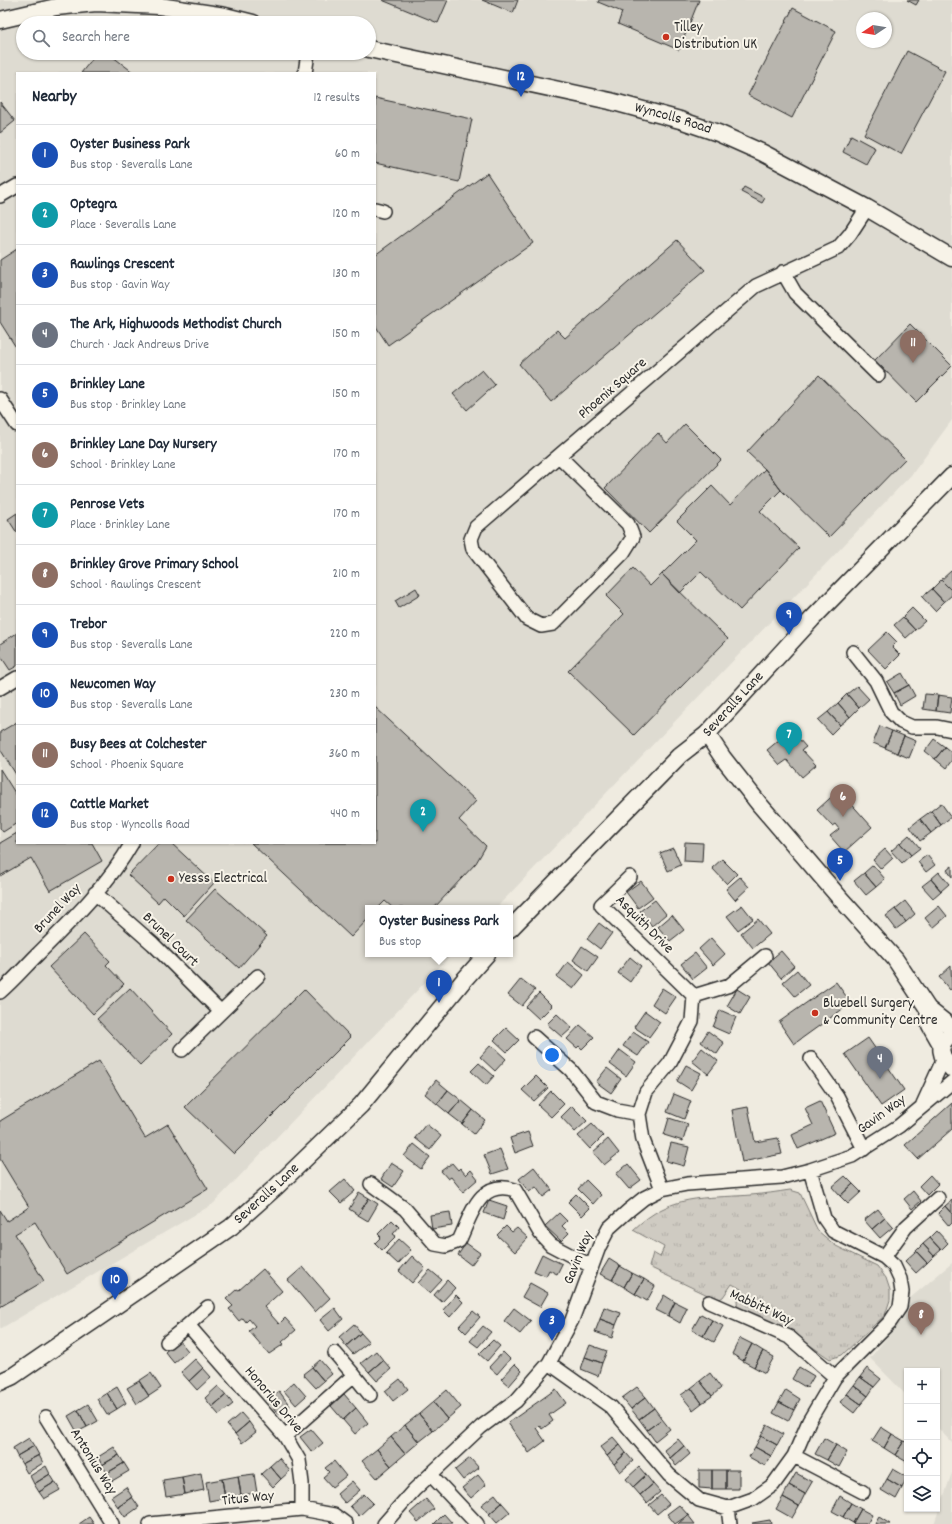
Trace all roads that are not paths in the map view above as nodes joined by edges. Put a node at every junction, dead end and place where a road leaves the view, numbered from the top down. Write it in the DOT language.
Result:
graph roads {
  1 [pos="16,16"];
  2 [pos="17,16"];
  3 [pos="225,16"];
  4 [pos="0,20"];
  5 [pos="376,51"];
  6 [pos="307,60"];
  7 [pos="305,72"];
  8 [pos="16,187"];
  9 [pos="0,196"];
  10 [pos="867,208"];
  11 [pos="952,258"];
  12 [pos="783,272"];
  13 [pos="878,375"];
  14 [pos="0,398"];
  15 [pos="16,423"];
  16 [pos="559,456"];
  17 [pos="952,476"];
  18 [pos="853,652"];
  19 [pos="16,679"];
  20 [pos="0,688"];
  21 [pos="952,730"];
  22 [pos="707,734"];
  23 [pos="131,844"];
  24 [pos="630,877"];
  25 [pos="95,893"];
  26 [pos="513,926"];
  27 [pos="765,956"];
  28 [pos="484,957"];
  29 [pos="258,976"];
  30 [pos="0,992"];
  31 [pos="694,996"];
  32 [pos="928,1009"];
  33 [pos="221,1012"];
  34 [pos="952,1028"];
  35 [pos="534,1037"];
  36 [pos="182,1050"];
  37 [pos="947,1052"];
  38 [pos="811,1059"];
  39 [pos="952,1082"];
  40 [pos="923,1104"];
  41 [pos="638,1114"];
  42 [pos="864,1149"];
  43 [pos="810,1170"];
  44 [pos="371,1184"];
  45 [pos="662,1189"];
  46 [pos="938,1198"];
  47 [pos="884,1257"];
  48 [pos="591,1266"];
  49 [pos="709,1302"];
  50 [pos="208,1308"];
  51 [pos="188,1325"];
  52 [pos="166,1342"];
  53 [pos="335,1353"];
  54 [pos="549,1363"];
  55 [pos="354,1375"];
  56 [pos="835,1377"];
  57 [pos="0,1382"];
  58 [pos="370,1395"];
  59 [pos="46,1417"];
  60 [pos="286,1436"];
  61 [pos="794,1456"];
  62 [pos="431,1475"];
  63 [pos="863,1492"];
  64 [pos="728,1508"];
  65 [pos="302,1509"];
  66 [pos="211,1521"];
  67 [pos="112,1524"];
  68 [pos="150,1524"];
  69 [pos="346,1524"];
  70 [pos="384,1524"];
  71 [pos="477,1524"];
  72 [pos="730,1524"];
  1 -- 4 [label="street"];
  2 -- 3 [label="street"];
  5 -- 10 [label="street, Wyncolls Road"];
  6 -- 7 [label="street"];
  8 -- 9 [label="street"];
  10 -- 11 [label="street, Wyncolls Road"];
  10 -- 12 [label="street, Phoenix Square"];
  12 -- 13 [label="street"];
  12 -- 16 [label="street, Phoenix Square"];
  14 -- 15 [label="street"];
  16 -- 16 [label="street, Phoenix Square"];
  17 -- 22 [label="street, Severalls Lane"];
  18 -- 21 [label="street"];
  19 -- 20 [label="street"];
  22 -- 26 [label="street, Severalls Lane"];
  22 -- 32 [label="street"];
  23 -- 25 [label="street, Brunel Way"];
  24 -- 31 [label="street, Asquith Drive"];
  25 -- 30 [label="street, Brunel Way"];
  25 -- 33 [label="street, Brunel Court"];
  27 -- 31 [label="street"];
  28 -- 57 [label="street, Severalls Lane"];
  29 -- 33 [label="street"];
  31 -- 41 [label="street"];
  32 -- 34 [label="street"];
  32 -- 37 [label="street"];
  33 -- 36 [label="street"];
  35 -- 41 [label="street"];
  37 -- 40 [label="street"];
  38 -- 42 [label="street"];
  39 -- 40 [label="street"];
  40 -- 42 [label="street, Gavin Way"];
  41 -- 45 [label="street"];
  42 -- 43 [label="street, Gavin Way"];
  43 -- 45 [label="street, Gavin Way"];
  43 -- 47 [label="street"];
  44 -- 48 [label="street"];
  45 -- 48 [label="street, Gavin Way"];
  46 -- 47 [label="street"];
  47 -- 56 [label="street"];
  48 -- 54 [label="street, Gavin Way"];
  49 -- 56 [label="street, Mabbitt Way"];
  50 -- 51 [label="street"];
  51 -- 52 [label="street"];
  51 -- 60 [label="street, Honorius Drive"];
  53 -- 55 [label="street"];
  54 -- 62 [label="street, Gavin Way"];
  54 -- 64 [label="street"];
  55 -- 58 [label="street"];
  55 -- 60 [label="street"];
  56 -- 61 [label="street"];
  59 -- 67 [label="street, Antonius Way"];
  60 -- 65 [label="street, Honorius Drive"];
  61 -- 63 [label="street"];
  61 -- 64 [label="street"];
  62 -- 70 [label="street, Gavin Way"];
  62 -- 71 [label="street"];
  64 -- 72 [label="street"];
  65 -- 66 [label="street, Titus Way"];
  65 -- 69 [label="street, Titus Way"];
  66 -- 68 [label="street, Titus Way"];
}
